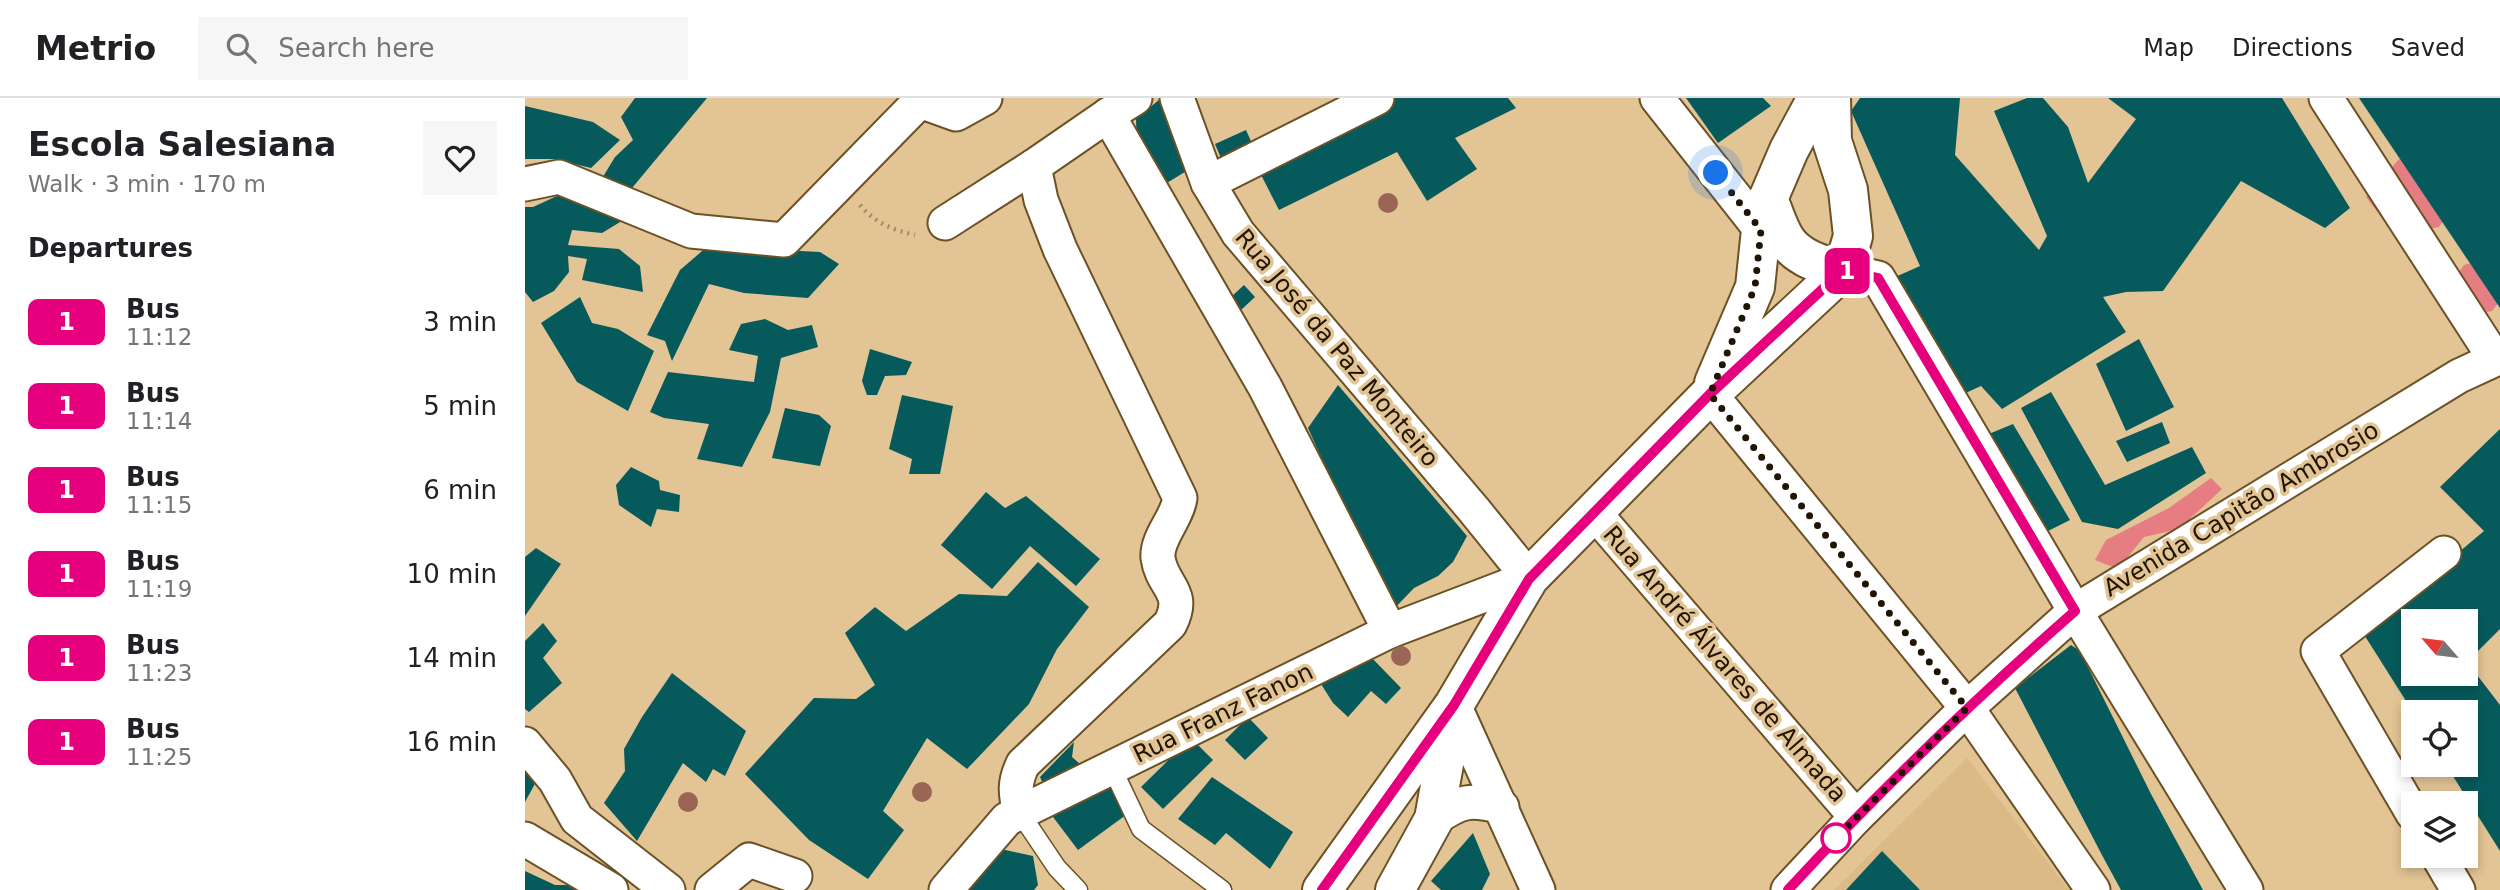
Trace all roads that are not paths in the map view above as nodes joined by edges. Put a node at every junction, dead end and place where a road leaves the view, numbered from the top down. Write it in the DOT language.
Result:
graph roads {
  1 [pos="985,98"];
  2 [pos="1177,98"];
  3 [pos="1377,98"];
  4 [pos="1657,98"];
  5 [pos="1817,98"];
  6 [pos="1831,98"];
  7 [pos="2326,98"];
  8 [pos="1122,106"];
  9 [pos="1784,161"];
  10 [pos="1034,166"];
  11 [pos="1208,183"];
  12 [pos="525,184"];
  13 [pos="1848,190"];
  14 [pos="1765,214"];
  15 [pos="945,223"];
  16 [pos="1843,270"];
  17 [pos="2497,358"];
  18 [pos="1710,394"];
  19 [pos="1593,511"];
  20 [pos="2444,554"];
  21 [pos="1529,579"];
  22 [pos="2075,611"];
  23 [pos="1390,631"];
  24 [pos="1454,705"];
  25 [pos="1967,708"];
  26 [pos="525,744"];
  27 [pos="1112,768"];
  28 [pos="2401,793"];
  29 [pos="1502,807"];
  30 [pos="1020,813"];
  31 [pos="1856,817"];
  32 [pos="1434,818"];
  33 [pos="525,839"];
  34 [pos="2445,868"];
  35 [pos="795,876"];
  36 [pos="611,890"];
  37 [pos="668,890"];
  38 [pos="712,890"];
  39 [pos="946,890"];
  40 [pos="1078,890"];
  41 [pos="1222,890"];
  42 [pos="1322,890"];
  43 [pos="1395,890"];
  44 [pos="1538,890"];
  45 [pos="1788,890"];
  46 [pos="2093,890"];
  47 [pos="2246,890"];
  48 [pos="2458,890"];
  1 -- 12 [label="street"];
  2 -- 11 [label="street, Rua José da Paz Monteiro"];
  3 -- 11 [label="street"];
  4 -- 14 [label="street"];
  5 -- 9 [label="main road"];
  6 -- 13 [label="main road"];
  7 -- 17 [label="street"];
  8 -- 10 [label="street"];
  8 -- 23 [label="street"];
  9 -- 13 [label="main road"];
  9 -- 14 [label="main road"];
  10 -- 15 [label="street"];
  10 -- 30 [label="street"];
  11 -- 21 [label="street, Rua José da Paz Monteiro"];
  13 -- 16 [label="main road"];
  14 -- 16 [label="main road"];
  14 -- 18 [label="main road"];
  16 -- 18 [label="main road"];
  16 -- 22 [label="street"];
  17 -- 22 [label="street, Avenida Capitão Ambrosio"];
  18 -- 19 [label="main road"];
  18 -- 25 [label="street"];
  19 -- 21 [label="main road"];
  19 -- 31 [label="street, Rua André Álvares de Almada"];
  20 -- 28 [label="street"];
  21 -- 23 [label="street, Rua Franz Fanon"];
  21 -- 24 [label="main road"];
  22 -- 25 [label="street, Avenida Capitão Ambrosio"];
  22 -- 47 [label="street"];
  23 -- 27 [label="street, Rua Franz Fanon"];
  24 -- 29 [label="street"];
  24 -- 32 [label="main road"];
  24 -- 42 [label="main road"];
  25 -- 31 [label="street, Avenida Capitão Ambrosio"];
  25 -- 46 [label="street"];
  26 -- 37 [label="street"];
  27 -- 30 [label="street, Rua Franz Fanon"];
  27 -- 41 [label="lane"];
  29 -- 32 [label="street"];
  29 -- 44 [label="street"];
  30 -- 39 [label="street, Rua Franz Fanon"];
  30 -- 40 [label="lane"];
  31 -- 45 [label="street, Avenida Capitão Ambrosio"];
  32 -- 43 [label="main road"];
  33 -- 36 [label="street"];
  34 -- 48 [label="street"];
  35 -- 38 [label="street"];
}
